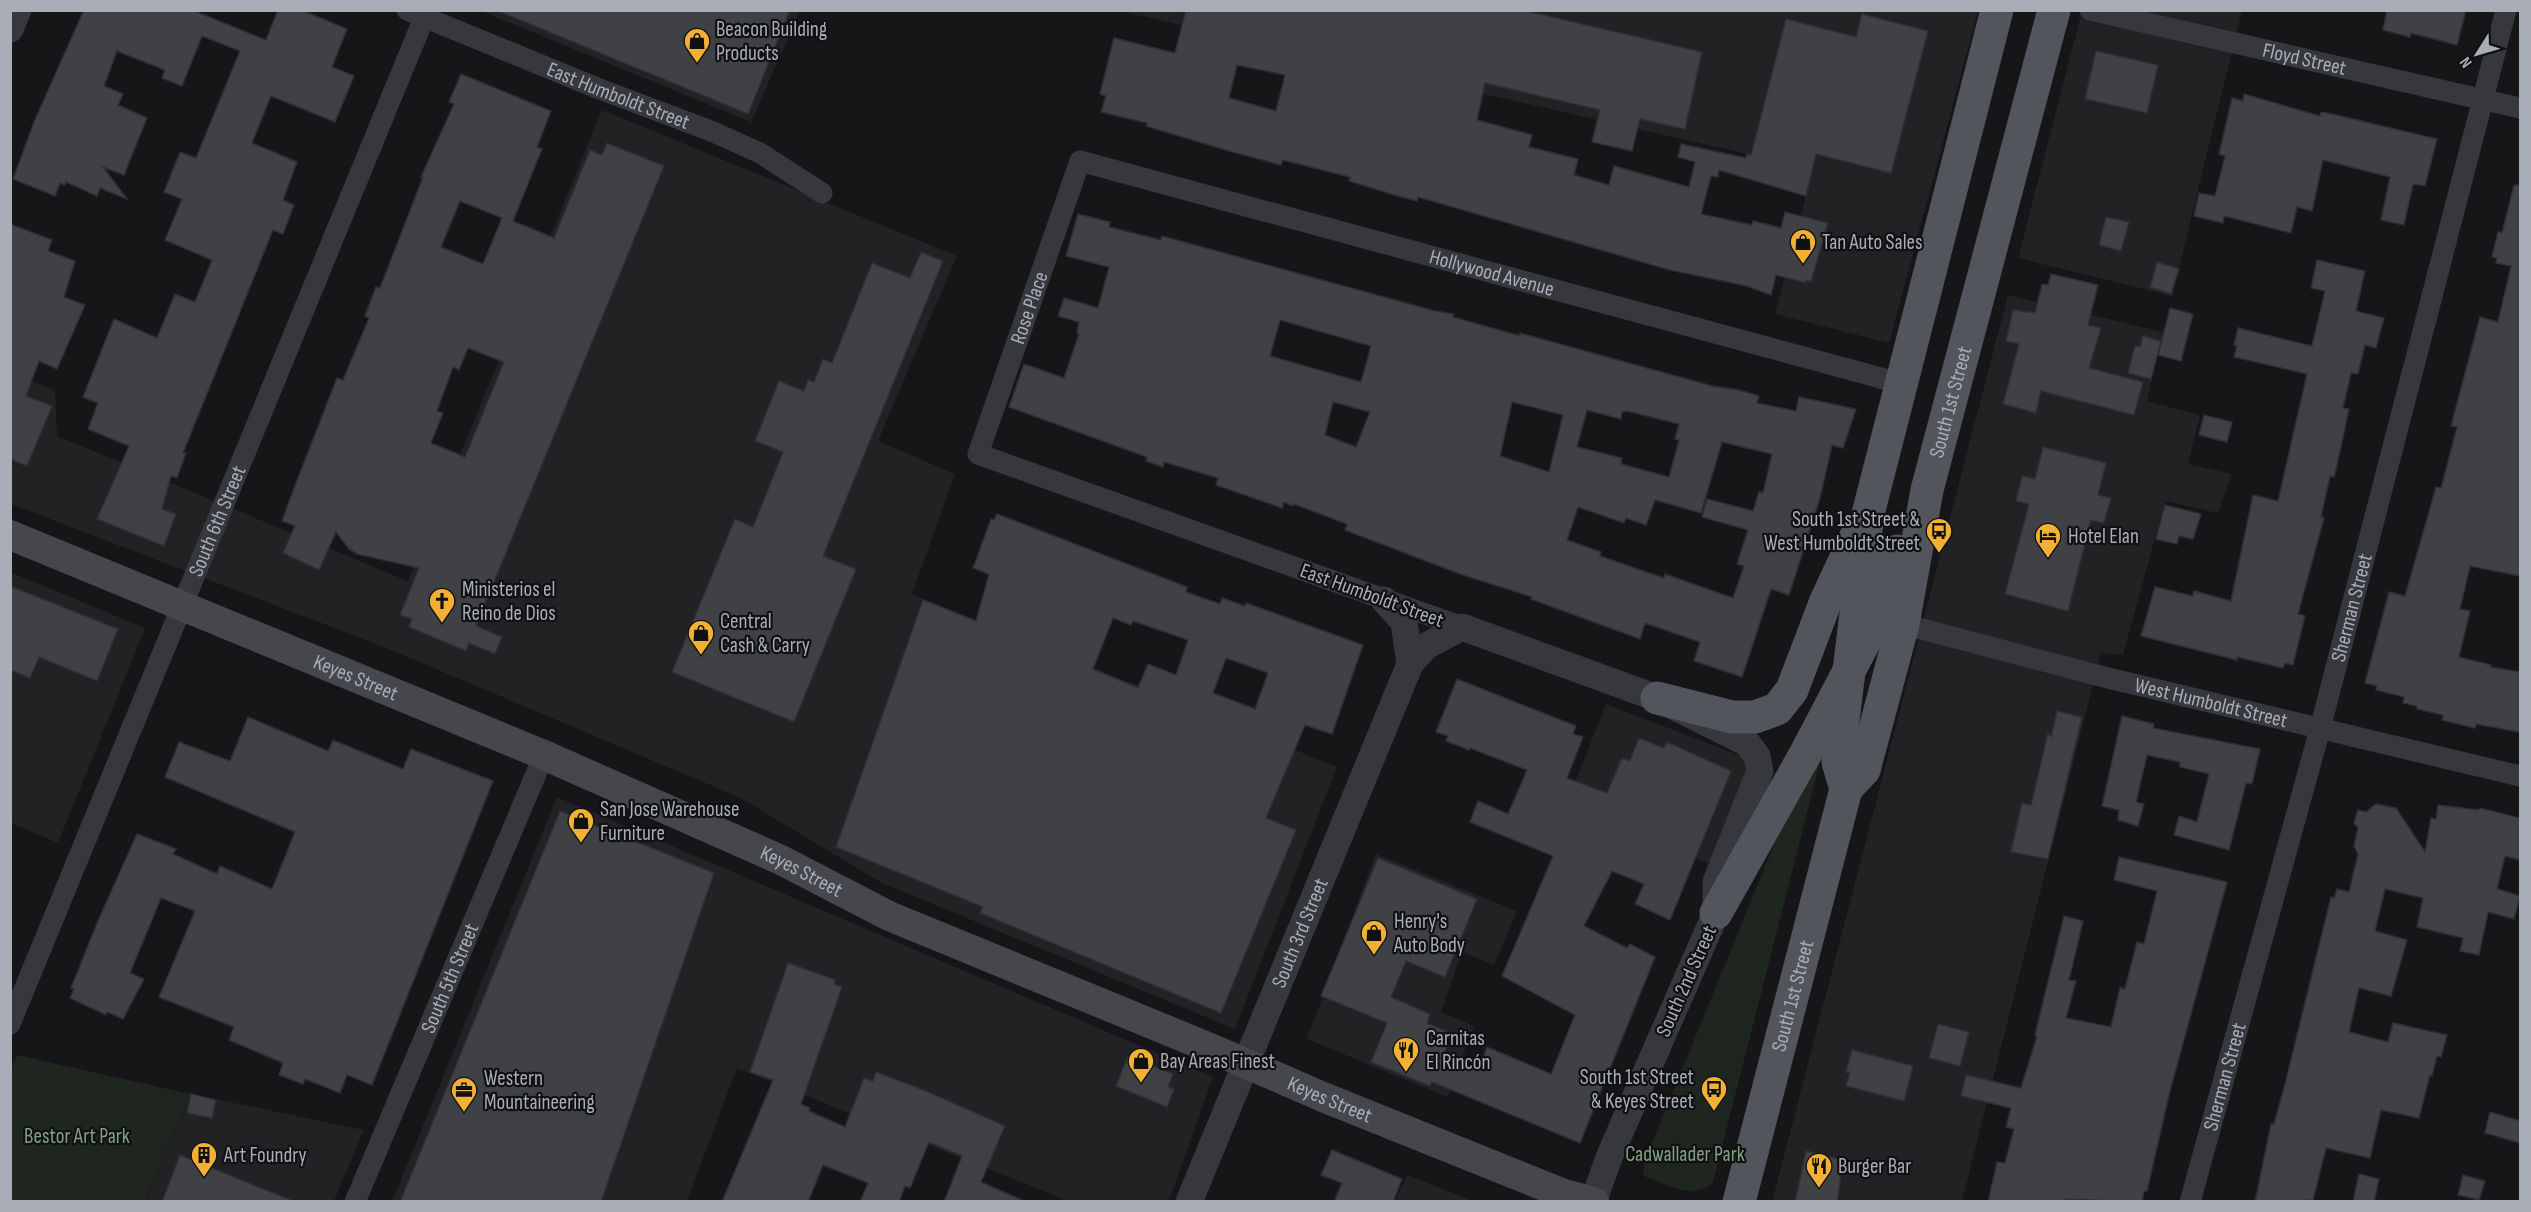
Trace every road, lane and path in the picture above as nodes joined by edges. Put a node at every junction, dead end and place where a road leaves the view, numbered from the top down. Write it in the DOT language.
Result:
graph roads {
  1 [pos="18,10"];
  2 [pos="1997,10"];
  3 [pos="2055,10"];
  4 [pos="2090,10"];
  5 [pos="2506,10"];
  6 [pos="415,14"];
  7 [pos="10,29"];
  8 [pos="2482,99"];
  9 [pos="2520,108"];
  10 [pos="1080,161"];
  11 [pos="822,193"];
  12 [pos="1903,384"];
  13 [pos="978,454"];
  14 [pos="1927,490"];
  15 [pos="1868,514"];
  16 [pos="10,535"];
  17 [pos="1384,600"];
  18 [pos="182,603"];
  19 [pos="1903,624"];
  20 [pos="1462,627"];
  21 [pos="1410,664"];
  22 [pos="1847,676"];
  23 [pos="1657,698"];
  24 [pos="2320,729"];
  25 [pos="544,755"];
  26 [pos="1757,756"];
  27 [pos="2520,776"];
  28 [pos="1846,789"];
  29 [pos="1716,913"];
  30 [pos="10,1024"];
  31 [pos="1245,1063"];
  32 [pos="1594,1201"];
  33 [pos="355,1202"];
  34 [pos="1189,1202"];
  35 [pos="1739,1202"];
  36 [pos="2190,1202"];
  1 -- 7 [label="street"];
  2 -- 12 [label="main road, South 1st Street"];
  3 -- 14 [label="main road, South 1st Street"];
  4 -- 8 [label="street, Floyd Street"];
  5 -- 8 [label="street, Sherman Street"];
  6 -- 11 [label="street, East Humboldt Street"];
  6 -- 18 [label="street, South 6th Street"];
  8 -- 9 [label="street, Floyd Street"];
  8 -- 24 [label="street, Sherman Street"];
  10 -- 12 [label="street, Hollywood Avenue"];
  10 -- 13 [label="street, Rose Place"];
  12 -- 15 [label="main road, South 1st Street"];
  13 -- 17 [label="street, East Humboldt Street"];
  14 -- 19 [label="main road, South 1st Street"];
  14 -- 22 [label="main road"];
  15 -- 22 [label="main road, South 1st Street"];
  15 -- 23 [label="main road"];
  16 -- 18 [label="main road, Keyes Street"];
  17 -- 20 [label="street, East Humboldt Street"];
  17 -- 21 [label="street"];
  18 -- 25 [label="main road, Keyes Street"];
  18 -- 30 [label="street, South 6th Street"];
  19 -- 24 [label="street, West Humboldt Street"];
  19 -- 28 [label="main road, South 1st Street"];
  20 -- 21 [label="street"];
  20 -- 23 [label="street, East Humboldt Street"];
  21 -- 31 [label="street, South 3rd Street"];
  22 -- 28 [label="main road, South 1st Street"];
  22 -- 29 [label="main road"];
  23 -- 26 [label="street, East Humboldt Street"];
  24 -- 27 [label="street, West Humboldt Street"];
  24 -- 36 [label="street, Sherman Street"];
  25 -- 31 [label="main road, Keyes Street"];
  25 -- 33 [label="street, South 5th Street"];
  26 -- 29 [label="street, South 2nd Street"];
  28 -- 35 [label="main road, South 1st Street"];
  29 -- 32 [label="street, South 2nd Street"];
  31 -- 32 [label="main road, Keyes Street"];
  31 -- 34 [label="street, South 3rd Street"];
}
